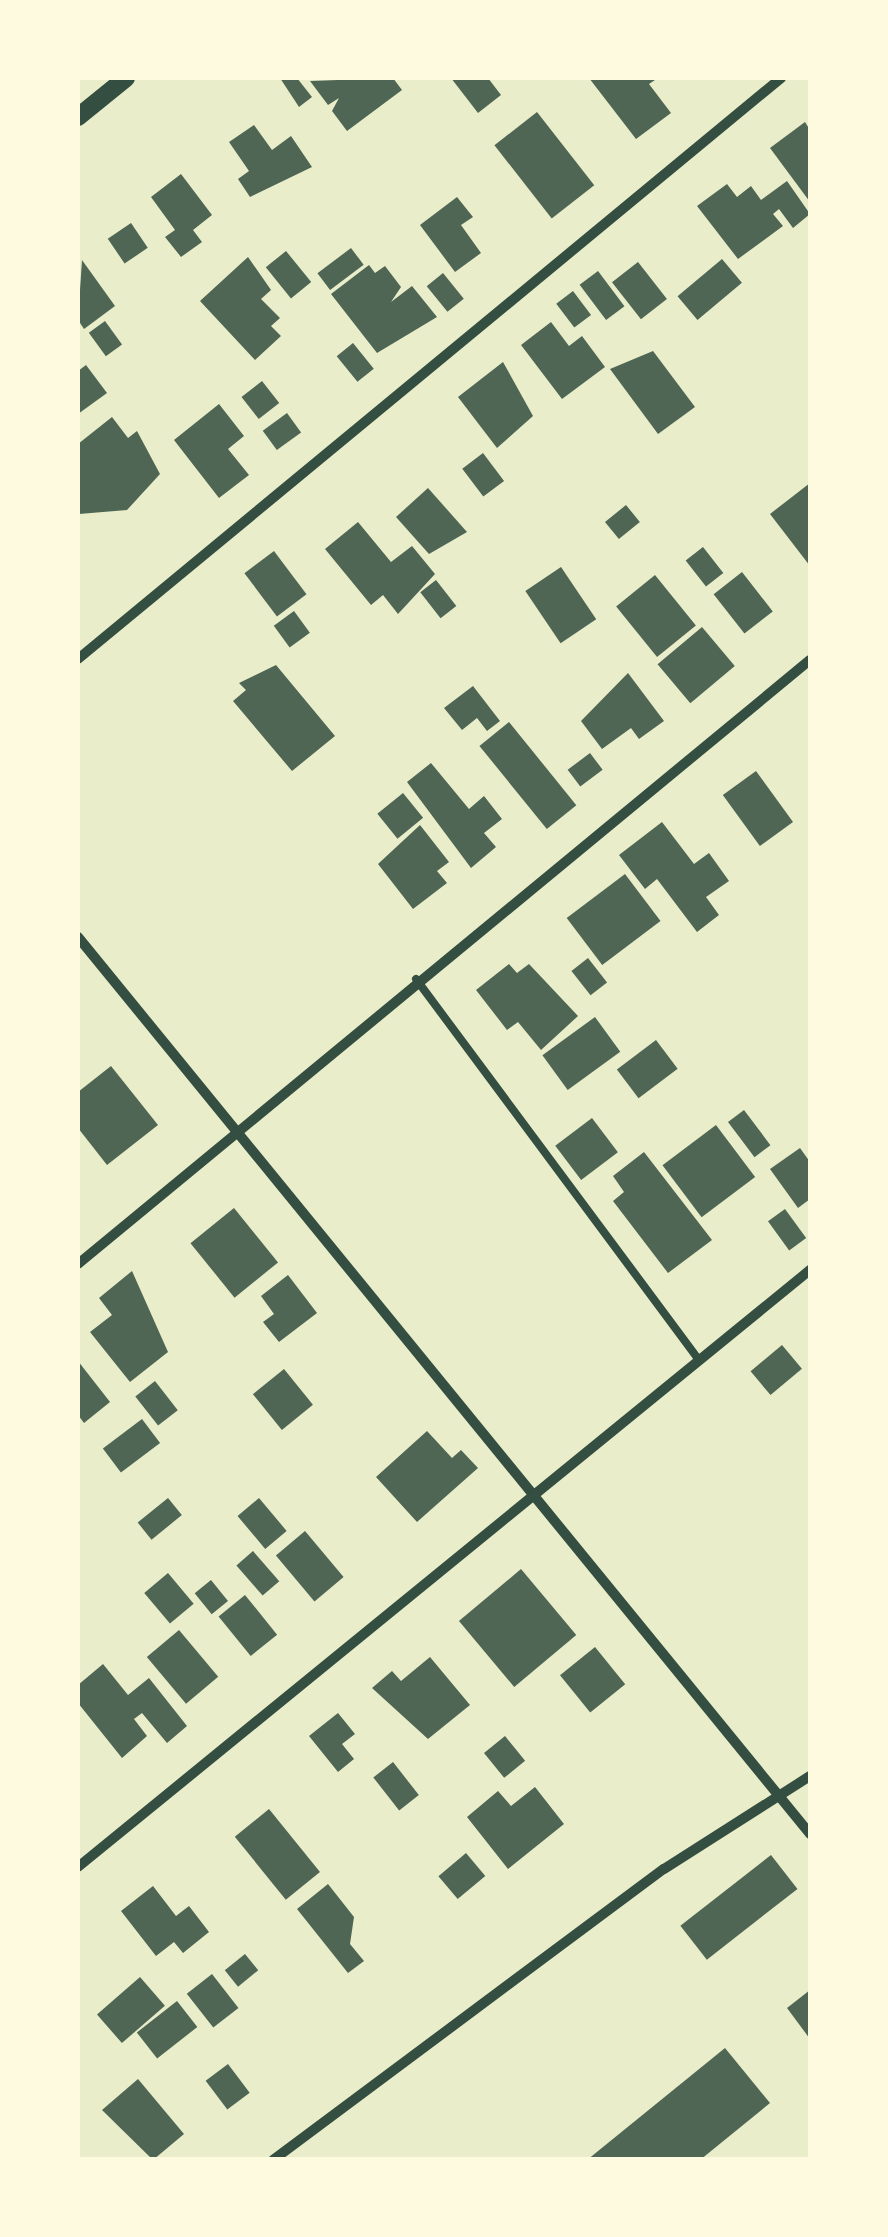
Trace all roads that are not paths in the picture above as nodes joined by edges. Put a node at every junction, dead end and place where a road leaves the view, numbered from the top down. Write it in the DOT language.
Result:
graph roads {
  1 [pos="126,78"];
  2 [pos="781,78"];
  3 [pos="78,116"];
  4 [pos="78,659"];
  5 [pos="810,660"];
  6 [pos="78,937"];
  7 [pos="416,978"];
  8 [pos="237,1136"];
  9 [pos="78,1264"];
  10 [pos="810,1270"];
  11 [pos="699,1360"];
  12 [pos="532,1494"];
  13 [pos="810,1776"];
  14 [pos="778,1797"];
  15 [pos="810,1834"];
  16 [pos="78,1867"];
  17 [pos="273,2160"];
  1 -- 3 [label="street"];
  2 -- 4 [label="street"];
  5 -- 7 [label="street"];
  6 -- 8 [label="street"];
  7 -- 8 [label="street"];
  7 -- 11 [label="lane"];
  8 -- 9 [label="street"];
  8 -- 12 [label="street"];
  10 -- 11 [label="street"];
  11 -- 12 [label="street"];
  12 -- 14 [label="street"];
  12 -- 16 [label="street"];
  13 -- 14 [label="street"];
  14 -- 15 [label="street"];
  14 -- 17 [label="street"];
}
